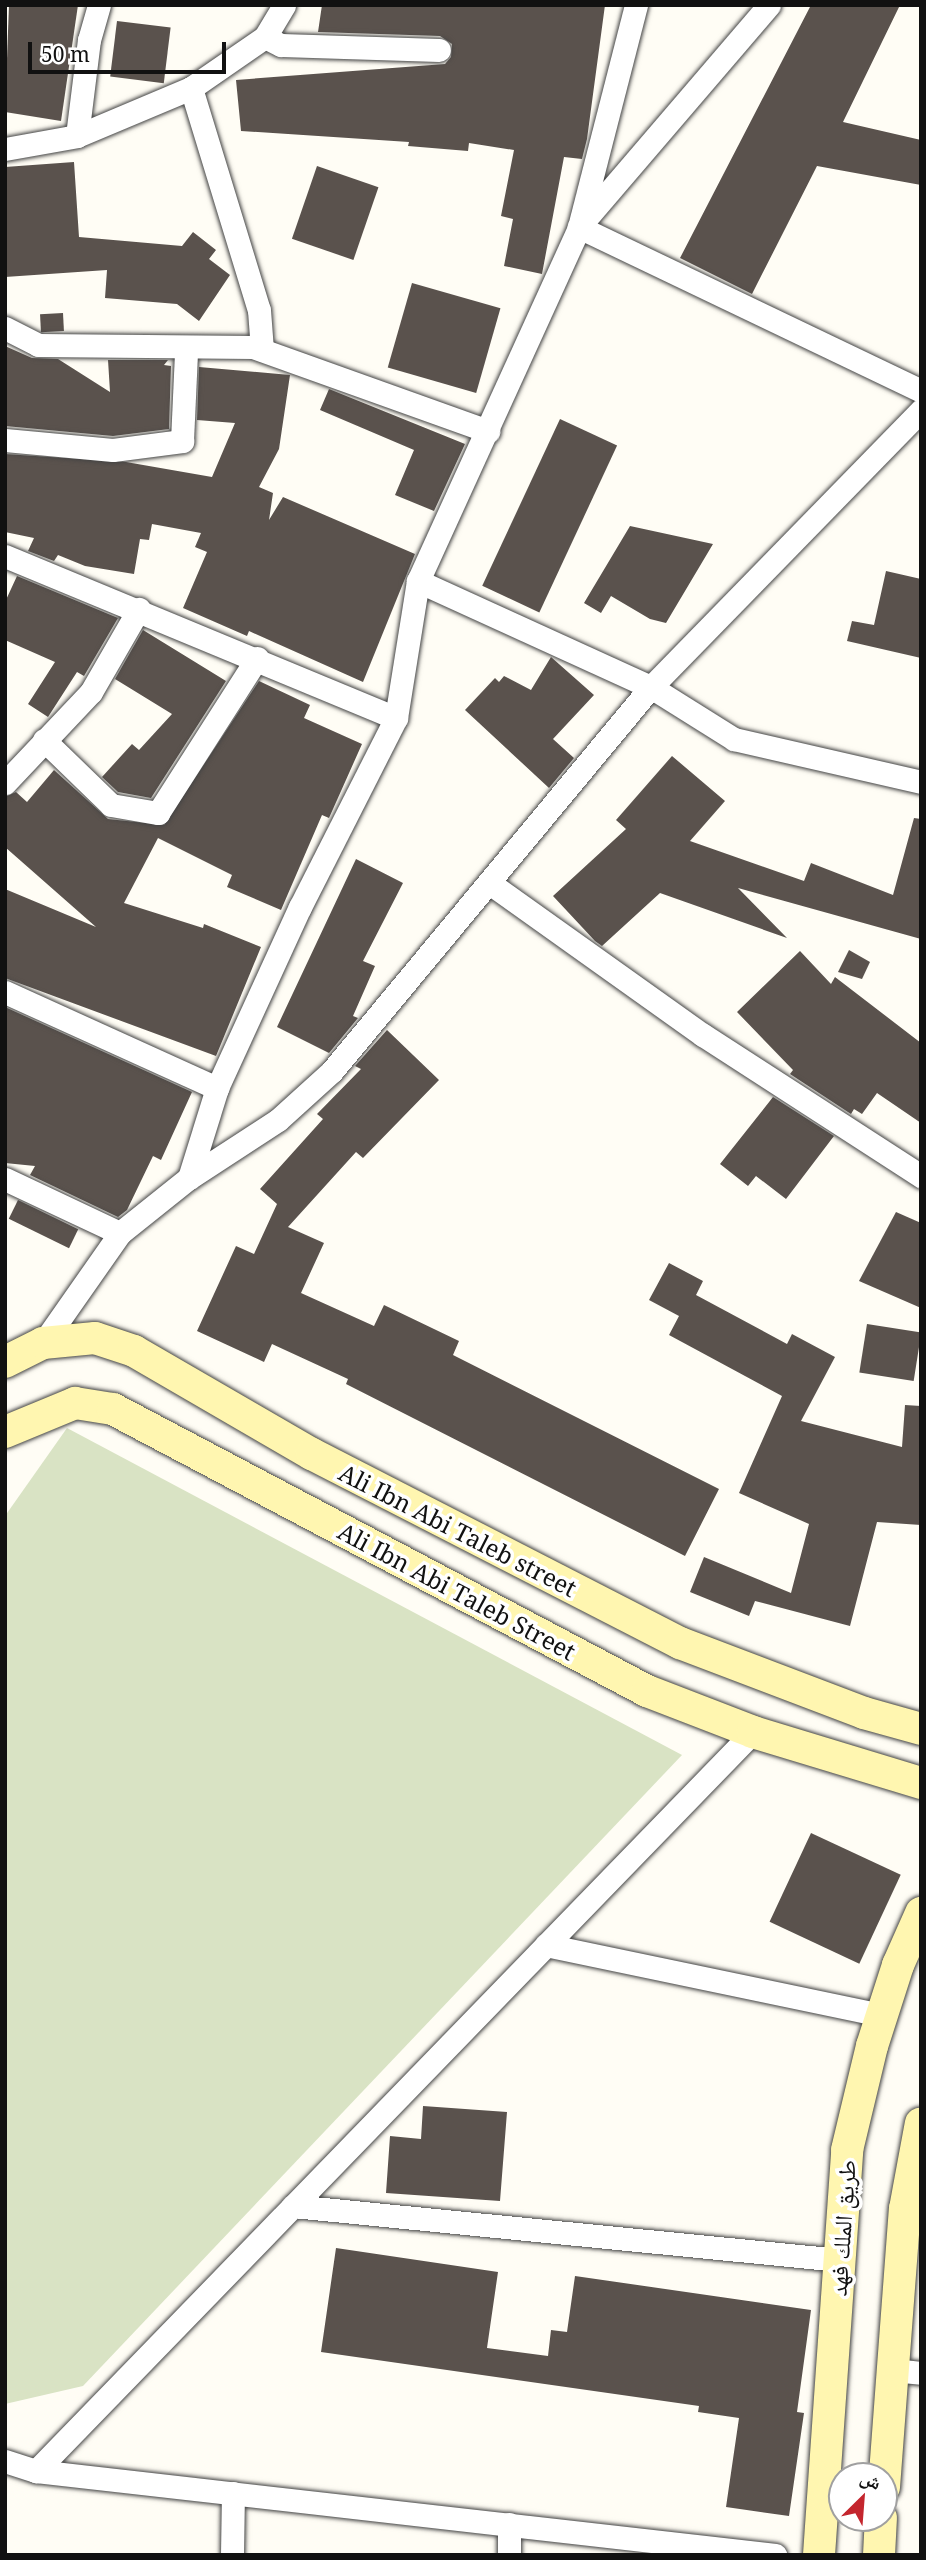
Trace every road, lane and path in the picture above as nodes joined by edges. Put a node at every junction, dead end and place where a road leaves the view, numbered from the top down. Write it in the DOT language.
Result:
graph roads {
  1 [pos="99,5"];
  2 [pos="284,5"];
  3 [pos="636,5"];
  4 [pos="769,5"];
  5 [pos="265,37"];
  6 [pos="439,50"];
  7 [pos="191,88"];
  8 [pos="77,136"];
  9 [pos="5,149"];
  10 [pos="579,227"];
  11 [pos="5,328"];
  12 [pos="262,350"];
  13 [pos="186,354"];
  14 [pos="921,391"];
  15 [pos="921,410"];
  16 [pos="488,431"];
  17 [pos="5,440"];
  18 [pos="5,556"];
  19 [pos="418,581"];
  20 [pos="139,609"];
  21 [pos="257,659"];
  22 [pos="651,687"];
  23 [pos="396,718"];
  24 [pos="44,740"];
  25 [pos="921,782"];
  26 [pos="5,783"];
  27 [pos="491,884"];
  28 [pos="5,992"];
  29 [pos="217,1088"];
  30 [pos="921,1176"];
  31 [pos="189,1178"];
  32 [pos="5,1179"];
  33 [pos="120,1233"];
  34 [pos="43,1343"];
  35 [pos="5,1363"];
  36 [pos="11,1434"];
  37 [pos="921,1729"];
  38 [pos="752,1732"];
  39 [pos="921,1783"];
  40 [pos="921,1913"];
  41 [pos="546,1945"];
  42 [pos="881,2015"];
  43 [pos="920,2127"];
  44 [pos="293,2206"];
  45 [pos="840,2260"];
  46 [pos="907,2372"];
  47 [pos="5,2461"];
  48 [pos="889,2462"];
  49 [pos="36,2471"];
  50 [pos="233,2493"];
  51 [pos="509,2525"];
  52 [pos="880,2532"];
  53 [pos="232,2555"];
  54 [pos="509,2555"];
  55 [pos="775,2555"];
  56 [pos="819,2555"];
  57 [pos="878,2555"];
  1 -- 8 [label="street"];
  2 -- 5 [label="street"];
  3 -- 10 [label="street"];
  4 -- 10 [label="street"];
  5 -- 6 [label="street"];
  5 -- 7 [label="street"];
  7 -- 8 [label="street"];
  7 -- 12 [label="street"];
  8 -- 9 [label="street"];
  10 -- 14 [label="street"];
  10 -- 16 [label="street"];
  11 -- 12 [label="street"];
  12 -- 16 [label="street"];
  13 -- 17 [label="street"];
  15 -- 22 [label="street"];
  16 -- 19 [label="street"];
  18 -- 20 [label="street"];
  19 -- 22 [label="street"];
  19 -- 23 [label="street"];
  20 -- 21 [label="street"];
  20 -- 24 [label="street"];
  21 -- 23 [label="street"];
  21 -- 24 [label="street"];
  22 -- 25 [label="street"];
  22 -- 27 [label="street"];
  23 -- 29 [label="street"];
  24 -- 26 [label="street"];
  27 -- 30 [label="street"];
  27 -- 31 [label="street"];
  28 -- 29 [label="street"];
  29 -- 31 [label="street"];
  31 -- 33 [label="street"];
  32 -- 33 [label="street"];
  33 -- 34 [label="street"];
  34 -- 35 [label="main road, Ali Ibn Abi Taleb street"];
  34 -- 37 [label="main road, Ali Ibn Abi Taleb street"];
  36 -- 38 [label="main road, Ali Ibn Abi Taleb Street"];
  38 -- 39 [label="main road, Ali Ibn Abi Taleb Street"];
  38 -- 41 [label="street"];
  40 -- 42 [label="main road, طريق الملك فهد"];
  41 -- 42 [label="street"];
  41 -- 44 [label="street"];
  42 -- 45 [label="main road, طريق الملك فهد"];
  43 -- 46 [label="main road"];
  44 -- 45 [label="street"];
  44 -- 49 [label="street"];
  45 -- 56 [label="main road, طريق الملك فهد"];
  46 -- 48 [label="main road"];
  47 -- 49 [label="street"];
  49 -- 50 [label="street"];
  50 -- 51 [label="street"];
  50 -- 53 [label="street"];
  51 -- 54 [label="street"];
  51 -- 55 [label="street"];
  52 -- 57 [label="main road"];
}
